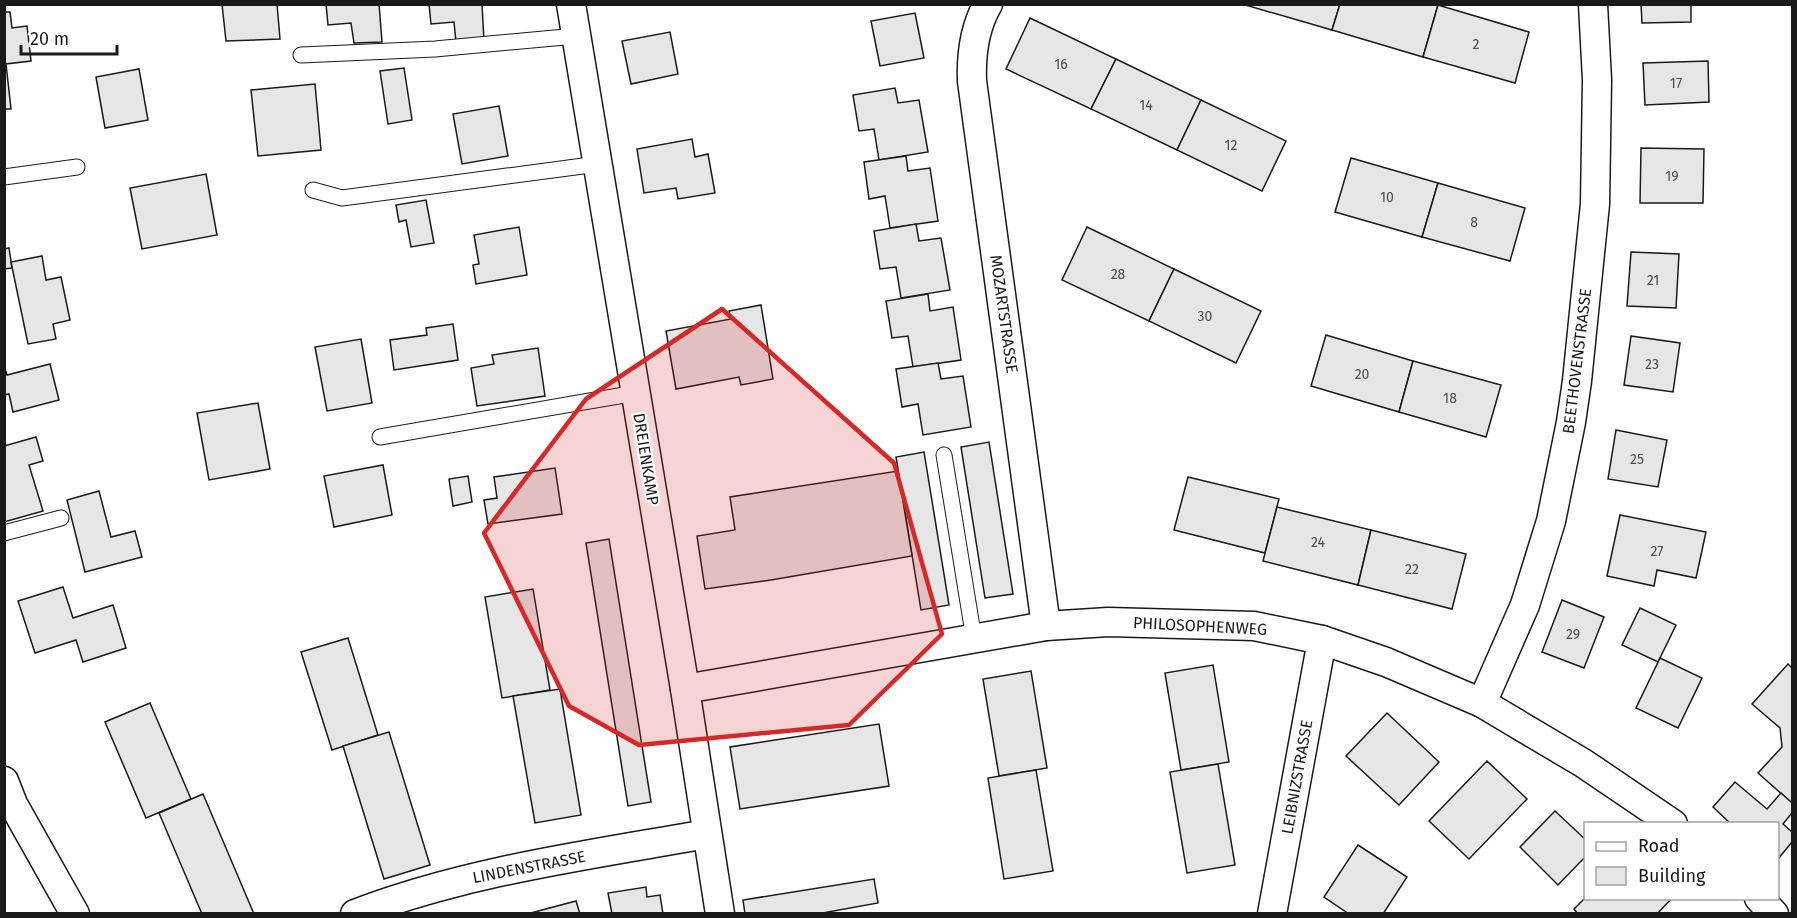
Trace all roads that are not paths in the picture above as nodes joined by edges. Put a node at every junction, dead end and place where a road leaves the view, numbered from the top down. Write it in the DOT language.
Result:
graph roads {
  1 [pos="571,4"];
  2 [pos="1593,4"];
  3 [pos="979,9"];
  4 [pos="576,36"];
  5 [pos="301,55"];
  6 [pos="597,164"];
  7 [pos="77,167"];
  8 [pos="4,177"];
  9 [pos="313,190"];
  10 [pos="636,393"];
  11 [pos="380,437"];
  12 [pos="944,455"];
  13 [pos="61,519"];
  14 [pos="4,533"];
  15 [pos="1046,626"];
  16 [pos="974,639"];
  17 [pos="1322,640"];
  18 [pos="685,689"];
  19 [pos="1482,703"];
  20 [pos="4,781"];
  21 [pos="1670,822"];
  22 [pos="707,834"];
  23 [pos="1760,900"];
  24 [pos="75,914"];
  25 [pos="355,914"];
  26 [pos="720,914"];
  27 [pos="1272,914"];
  28 [pos="1774,914"];
  1 -- 4 [label="street, DREIENKAMP"];
  2 -- 19 [label="street, BEETHOVENSTRASSE"];
  3 -- 15 [label="street, MOZARTSTRASSE"];
  4 -- 5 [label="lane"];
  4 -- 6 [label="street, DREIENKAMP"];
  6 -- 9 [label="lane"];
  6 -- 10 [label="street, DREIENKAMP"];
  7 -- 8 [label="lane"];
  10 -- 11 [label="lane"];
  10 -- 18 [label="street, DREIENKAMP"];
  12 -- 16 [label="lane"];
  13 -- 14 [label="lane"];
  15 -- 16 [label="street, PHILOSOPHENWEG"];
  15 -- 17 [label="street, PHILOSOPHENWEG"];
  16 -- 18 [label="street, PHILOSOPHENWEG"];
  17 -- 19 [label="street, PHILOSOPHENWEG"];
  17 -- 27 [label="street, LEIBNIZSTRASSE"];
  18 -- 22 [label="street, DREIENKAMP"];
  19 -- 21 [label="street, PHILOSOPHENWEG"];
  20 -- 24 [label="street"];
  22 -- 25 [label="street, LINDENSTRASSE"];
  22 -- 26 [label="street, DREIENKAMP"];
  23 -- 28 [label="street"];
}
